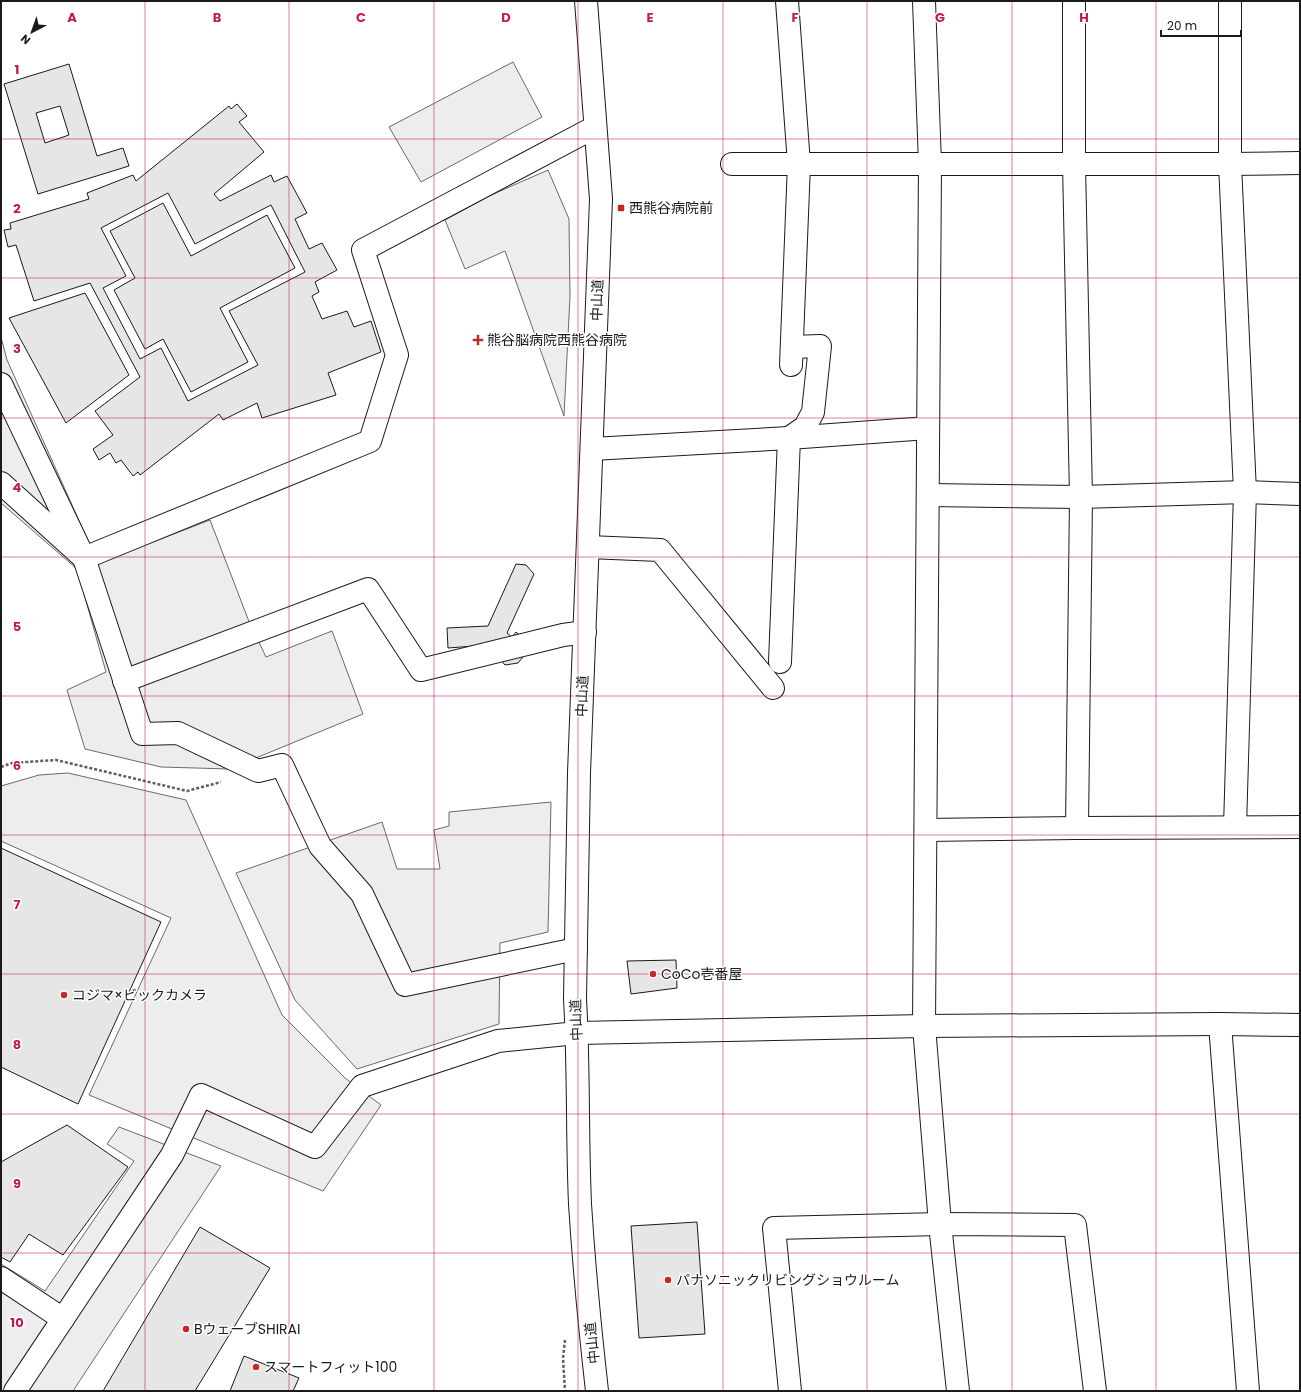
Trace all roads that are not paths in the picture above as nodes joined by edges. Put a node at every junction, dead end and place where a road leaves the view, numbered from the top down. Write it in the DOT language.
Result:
graph roads {
  1 [pos="586,1"];
  2 [pos="787,1"];
  3 [pos="924,1"];
  4 [pos="1074,1"];
  5 [pos="1230,1"];
  6 [pos="595,127"];
  7 [pos="1300,163"];
  8 [pos="732,164"];
  9 [pos="799,164"];
  10 [pos="930,164"];
  11 [pos="1074,164"];
  12 [pos="1230,164"];
  13 [pos="1,384"];
  14 [pos="928,428"];
  15 [pos="789,438"];
  16 [pos="592,449"];
  17 [pos="1,483"];
  18 [pos="1245,492"];
  19 [pos="1300,494"];
  20 [pos="928,495"];
  21 [pos="1081,497"];
  22 [pos="588,547"];
  23 [pos="84,558"];
  24 [pos="585,632"];
  25 [pos="780,662"];
  26 [pos="124,681"];
  27 [pos="773,688"];
  28 [pos="1235,827"];
  29 [pos="1300,827"];
  30 [pos="1077,828"];
  31 [pos="926,830"];
  32 [pos="576,949"];
  33 [pos="1220,1024"];
  34 [pos="1300,1025"];
  35 [pos="924,1026"];
  36 [pos="577,1033"];
  37 [pos="940,1224"];
  38 [pos="1,1278"];
  39 [pos="63,1319"];
  40 [pos="15,1391"];
  41 [pos="597,1391"];
  42 [pos="790,1391"];
  43 [pos="958,1391"];
  44 [pos="1095,1391"];
  45 [pos="1248,1391"];
  1 -- 6 [label="main road, 中山道"];
  2 -- 9 [label="main road"];
  3 -- 10 [label="main road"];
  4 -- 11 [label="main road"];
  5 -- 12 [label="main road"];
  6 -- 16 [label="main road, 中山道"];
  6 -- 23 [label="main road"];
  7 -- 12 [label="main road"];
  8 -- 9 [label="main road"];
  9 -- 10 [label="main road"];
  9 -- 15 [label="main road"];
  10 -- 11 [label="main road"];
  10 -- 14 [label="main road"];
  11 -- 12 [label="main road"];
  11 -- 21 [label="main road"];
  12 -- 18 [label="main road"];
  13 -- 23 [label="main road"];
  14 -- 15 [label="main road"];
  14 -- 20 [label="main road"];
  15 -- 16 [label="main road"];
  15 -- 25 [label="main road"];
  16 -- 22 [label="main road, 中山道"];
  17 -- 23 [label="main road"];
  18 -- 19 [label="main road"];
  18 -- 21 [label="main road"];
  18 -- 28 [label="main road"];
  20 -- 21 [label="main road"];
  20 -- 31 [label="main road"];
  21 -- 30 [label="main road"];
  22 -- 24 [label="main road, 中山道"];
  22 -- 27 [label="main road"];
  23 -- 26 [label="main road"];
  24 -- 26 [label="main road"];
  24 -- 32 [label="main road, 中山道"];
  26 -- 32 [label="main road"];
  28 -- 29 [label="main road"];
  28 -- 30 [label="main road"];
  30 -- 31 [label="main road"];
  31 -- 35 [label="main road"];
  32 -- 36 [label="main road, 中山道"];
  33 -- 34 [label="main road"];
  33 -- 35 [label="main road"];
  33 -- 45 [label="main road"];
  35 -- 36 [label="main road"];
  35 -- 37 [label="main road"];
  36 -- 39 [label="main road"];
  36 -- 41 [label="main road, 中山道"];
  37 -- 42 [label="main road"];
  37 -- 43 [label="main road"];
  37 -- 44 [label="main road"];
  38 -- 39 [label="main road"];
  39 -- 40 [label="main road"];
}
